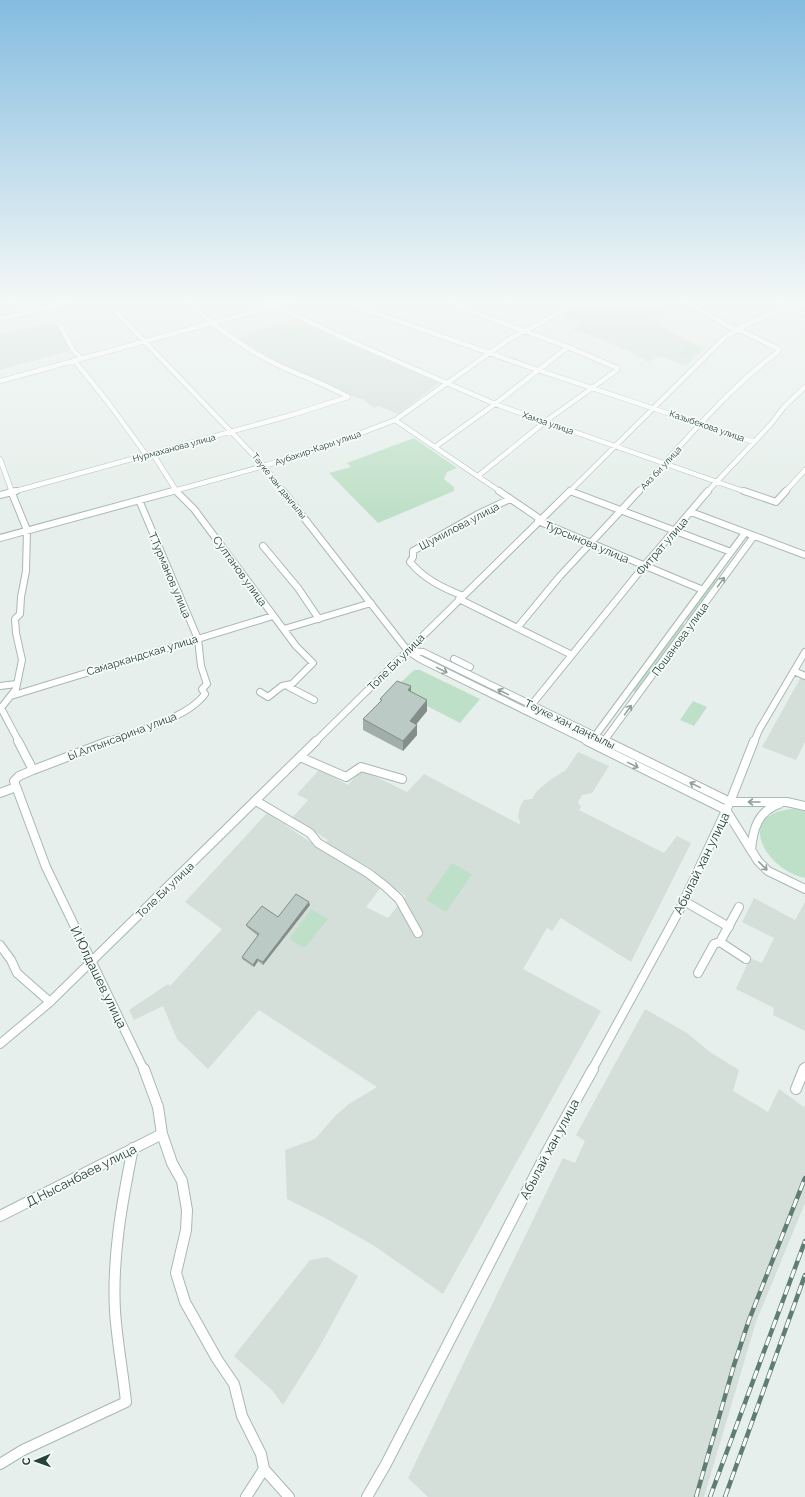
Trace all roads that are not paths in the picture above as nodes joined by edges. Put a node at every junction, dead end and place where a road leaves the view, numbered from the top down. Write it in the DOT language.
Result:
graph roads {
  1 [pos="43,369"];
  2 [pos="81,369"];
  3 [pos="172,369"];
  4 [pos="288,369"];
  5 [pos="414,369"];
  6 [pos="466,369"];
  7 [pos="535,369"];
  8 [pos="617,369"];
  9 [pos="693,369"];
  10 [pos="754,369"];
  11 [pos="538,370"];
  12 [pos="0,381"];
  13 [pos="446,383"];
  14 [pos="805,387"];
  15 [pos="593,389"];
  16 [pos="495,404"];
  17 [pos="654,408"];
  18 [pos="395,420"];
  19 [pos="546,421"];
  20 [pos="702,424"];
  21 [pos="232,432"];
  22 [pos="754,442"];
  23 [pos="614,446"];
  24 [pos="435,447"];
  25 [pos="150,455"];
  26 [pos="0,459"];
  27 [pos="664,463"];
  28 [pos="264,466"];
  29 [pos="805,470"];
  30 [pos="478,476"];
  31 [pos="716,481"];
  32 [pos="175,490"];
  33 [pos="570,491"];
  34 [pos="12,492"];
  35 [pos="0,496"];
  36 [pos="139,500"];
  37 [pos="510,500"];
  38 [pos="621,510"];
  39 [pos="691,512"];
  40 [pos="539,520"];
  41 [pos="27,530"];
  42 [pos="676,530"];
  43 [pos="745,533"];
  44 [pos="754,536"];
  45 [pos="0,538"];
  46 [pos="592,543"];
  47 [pos="263,546"];
  48 [pos="731,552"];
  49 [pos="805,555"];
  50 [pos="644,566"];
  51 [pos="703,590"];
  52 [pos="461,598"];
  53 [pos="371,603"];
  54 [pos="273,616"];
  55 [pos="319,618"];
  56 [pos="517,628"];
  57 [pos="284,629"];
  58 [pos="198,639"];
  59 [pos="408,651"];
  60 [pos="805,652"];
  61 [pos="572,655"];
  62 [pos="454,659"];
  63 [pos="470,667"];
  64 [pos="794,671"];
  65 [pos="805,676"];
  66 [pos="16,684"];
  67 [pos="292,684"];
  68 [pos="0,686"];
  69 [pos="260,692"];
  70 [pos="205,694"];
  71 [pos="11,696"];
  72 [pos="314,700"];
  73 [pos="531,706"];
  74 [pos="527,712"];
  75 [pos="595,736"];
  76 [pos="604,741"];
  77 [pos="300,757"];
  78 [pos="33,770"];
  79 [pos="402,779"];
  80 [pos="16,787"];
  81 [pos="0,793"];
  82 [pos="256,801"];
  83 [pos="787,802"];
  84 [pos="728,806"];
  85 [pos="805,806"];
  86 [pos="751,850"];
  87 [pos="805,888"];
  88 [pos="684,901"];
  89 [pos="739,907"];
  90 [pos="729,927"];
  91 [pos="418,933"];
  92 [pos="720,942"];
  93 [pos="0,945"];
  94 [pos="746,959"];
  95 [pos="91,961"];
  96 [pos="698,974"];
  97 [pos="50,1002"];
  98 [pos="0,1044"];
  99 [pos="805,1067"];
  100 [pos="796,1088"];
  101 [pos="162,1134"];
  102 [pos="133,1148"];
  103 [pos="0,1216"];
  104 [pos="0,1464"];
  105 [pos="264,1469"];
  106 [pos="246,1497"];
  107 [pos="289,1497"];
  108 [pos="367,1497"];
  1 -- 12 [label="street"];
  2 -- 25 [label="street, Султанов улица"];
  3 -- 21 [label="street, Тәуке хан даңғылы"];
  4 -- 21 [label="street, Нурмаханова улица"];
  5 -- 13 [label="street, Хамза улица"];
  6 -- 13 [label="street, Аубакир-Кары улица"];
  7 -- 11 [label="street, Казыбекова улица"];
  8 -- 15 [label="street"];
  9 -- 17 [label="street, Толе Би улица"];
  10 -- 20 [label="street, Аяз би улица"];
  11 -- 15 [label="street, Казыбекова улица"];
  11 -- 16 [label="street"];
  13 -- 16 [label="street, Хамза улица"];
  13 -- 18 [label="street, Аубакир-Кары улица"];
  14 -- 22 [label="street, Фитрат улица"];
  15 -- 17 [label="street, Казыбекова улица"];
  15 -- 19 [label="street"];
  16 -- 19 [label="street, Хамза улица"];
  16 -- 24 [label="street"];
  17 -- 20 [label="street, Казыбекова улица"];
  17 -- 23 [label="street, Толе Би улица"];
  18 -- 24 [label="street, Турсынова улица"];
  18 -- 28 [label="street, Аубакир-Кары улица"];
  19 -- 23 [label="street, Хамза улица"];
  19 -- 30 [label="street"];
  20 -- 22 [label="street, Казыбекова улица"];
  20 -- 27 [label="street, Аяз би улица"];
  21 -- 25 [label="street, Нурмаханова улица"];
  21 -- 28 [label="street, Тәуке хан даңғылы"];
  22 -- 31 [label="street, Фитрат улица"];
  23 -- 27 [label="street, Хамза улица"];
  23 -- 33 [label="street, Толе Би улица"];
  24 -- 30 [label="street, Турсынова улица"];
  25 -- 32 [label="street, Султанов улица"];
  25 -- 34 [label="street, Нурмаханова улица"];
  26 -- 34 [label="street"];
  27 -- 31 [label="street, Хамза улица"];
  27 -- 38 [label="street, Аяз би улица"];
  28 -- 32 [label="street, Аубакир-Кары улица"];
  28 -- 53 [label="street, Тәуке хан даңғылы"];
  29 -- 31 [label="street, Хамза улица"];
  30 -- 37 [label="street, Турсынова улица"];
  31 -- 39 [label="street, Фитрат улица"];
  32 -- 36 [label="street, Аубакир-Кары улица"];
  32 -- 54 [label="street, Султанов улица"];
  33 -- 38 [label="street"];
  33 -- 40 [label="street, Толе Би улица"];
  34 -- 35 [label="street, Нурмаханова улица"];
  34 -- 41 [label="street"];
  36 -- 41 [label="street, Аубакир-Кары улица"];
  36 -- 58 [label="street, Т.Турманов улица"];
  37 -- 40 [label="street, Турсынова улица"];
  37 -- 52 [label="street, Шумилова улица"];
  38 -- 42 [label="street"];
  38 -- 46 [label="street, Аяз би улица"];
  39 -- 42 [label="street, Фитрат улица"];
  39 -- 43 [label="street"];
  40 -- 46 [label="street, Турсынова улица"];
  40 -- 52 [label="street, Толе Би улица"];
  41 -- 45 [label="street, Аубакир-Кары улица"];
  41 -- 66 [label="street"];
  42 -- 48 [label="street"];
  42 -- 50 [label="street, Фитрат улица"];
  43 -- 44 [label="street"];
  43 -- 48 [label="street, Пошанова улица"];
  44 -- 49 [label="street"];
  76 -- 44 [label="street, Пошанова улица, one-way"];
  46 -- 50 [label="street, Турсынова улица"];
  46 -- 56 [label="street, Аяз би улица"];
  47 -- 55 [label="street"];
  48 -- 51 [label="street, Пошанова улица"];
  50 -- 51 [label="street, Турсынова улица"];
  50 -- 61 [label="street, Фитрат улица"];
  51 -- 75 [label="street, Пошанова улица"];
  52 -- 56 [label="street, Шумилова улица"];
  52 -- 59 [label="street, Толе Би улица"];
  53 -- 55 [label="street"];
  53 -- 59 [label="street, Тәуке хан даңғылы"];
  54 -- 57 [label="street, Султанов улица"];
  54 -- 58 [label="street, Самаркандская улица"];
  55 -- 57 [label="street"];
  56 -- 61 [label="street, Шумилова улица"];
  57 -- 67 [label="street, Султанов улица"];
  58 -- 70 [label="street, Т.Турманов улица"];
  58 -- 71 [label="street, Самаркандская улица"];
  73 -- 59 [label="street, Тәуке хан даңғылы, one-way"];
  59 -- 74 [label="street, Тәуке хан даңғылы, one-way"];
  59 -- 77 [label="street, Толе Би улица"];
  60 -- 64 [label="street, Абылай хан улица"];
  61 -- 73 [label="street, Фитрат улица"];
  62 -- 63 [label="street"];
  64 -- 65 [label="street"];
  64 -- 84 [label="street, Абылай хан улица"];
  66 -- 68 [label="street"];
  66 -- 71 [label="street"];
  67 -- 69 [label="street, Султанов улица"];
  67 -- 72 [label="street"];
  70 -- 78 [label="street, Ы.Алтынсарина улица"];
  71 -- 78 [label="street"];
  73 -- 74 [label="street, Фитрат улица"];
  73 -- 75 [label="street, Тәуке хан даңғылы"];
  74 -- 84 [label="street, Тәуке хан даңғылы, one-way"];
  75 -- 76 [label="street, Тәуке хан даңғылы"];
  84 -- 76 [label="street, Тәуке хан даңғылы, one-way"];
  77 -- 79 [label="street"];
  77 -- 82 [label="street, Толе Би улица"];
  78 -- 80 [label="street"];
  80 -- 81 [label="street"];
  80 -- 95 [label="street, И.Юлдашев улица"];
  82 -- 91 [label="street"];
  82 -- 95 [label="street, Толе Би улица"];
  83 -- 84 [label="street, one-way"];
  83 -- 85 [label="street"];
  83 -- 86 [label="street"];
  84 -- 86 [label="street"];
  84 -- 88 [label="street, Абылай хан улица"];
  86 -- 87 [label="street, one-way"];
  88 -- 90 [label="street"];
  88 -- 108 [label="street, Абылай хан улица"];
  89 -- 90 [label="street"];
  90 -- 92 [label="street"];
  92 -- 94 [label="street"];
  92 -- 96 [label="street"];
  93 -- 97 [label="street"];
  95 -- 97 [label="street, Толе Би улица"];
  95 -- 101 [label="street, И.Юлдашев улица"];
  97 -- 98 [label="street, Толе Би улица"];
  99 -- 100 [label="street"];
  101 -- 102 [label="street, Д.Нысанбаев улица"];
  101 -- 105 [label="street, И.Юлдашев улица"];
  102 -- 103 [label="street, Д.Нысанбаев улица"];
  102 -- 104 [label="street"];
  105 -- 106 [label="street"];
  105 -- 107 [label="street, И.Юлдашев улица"];
}
